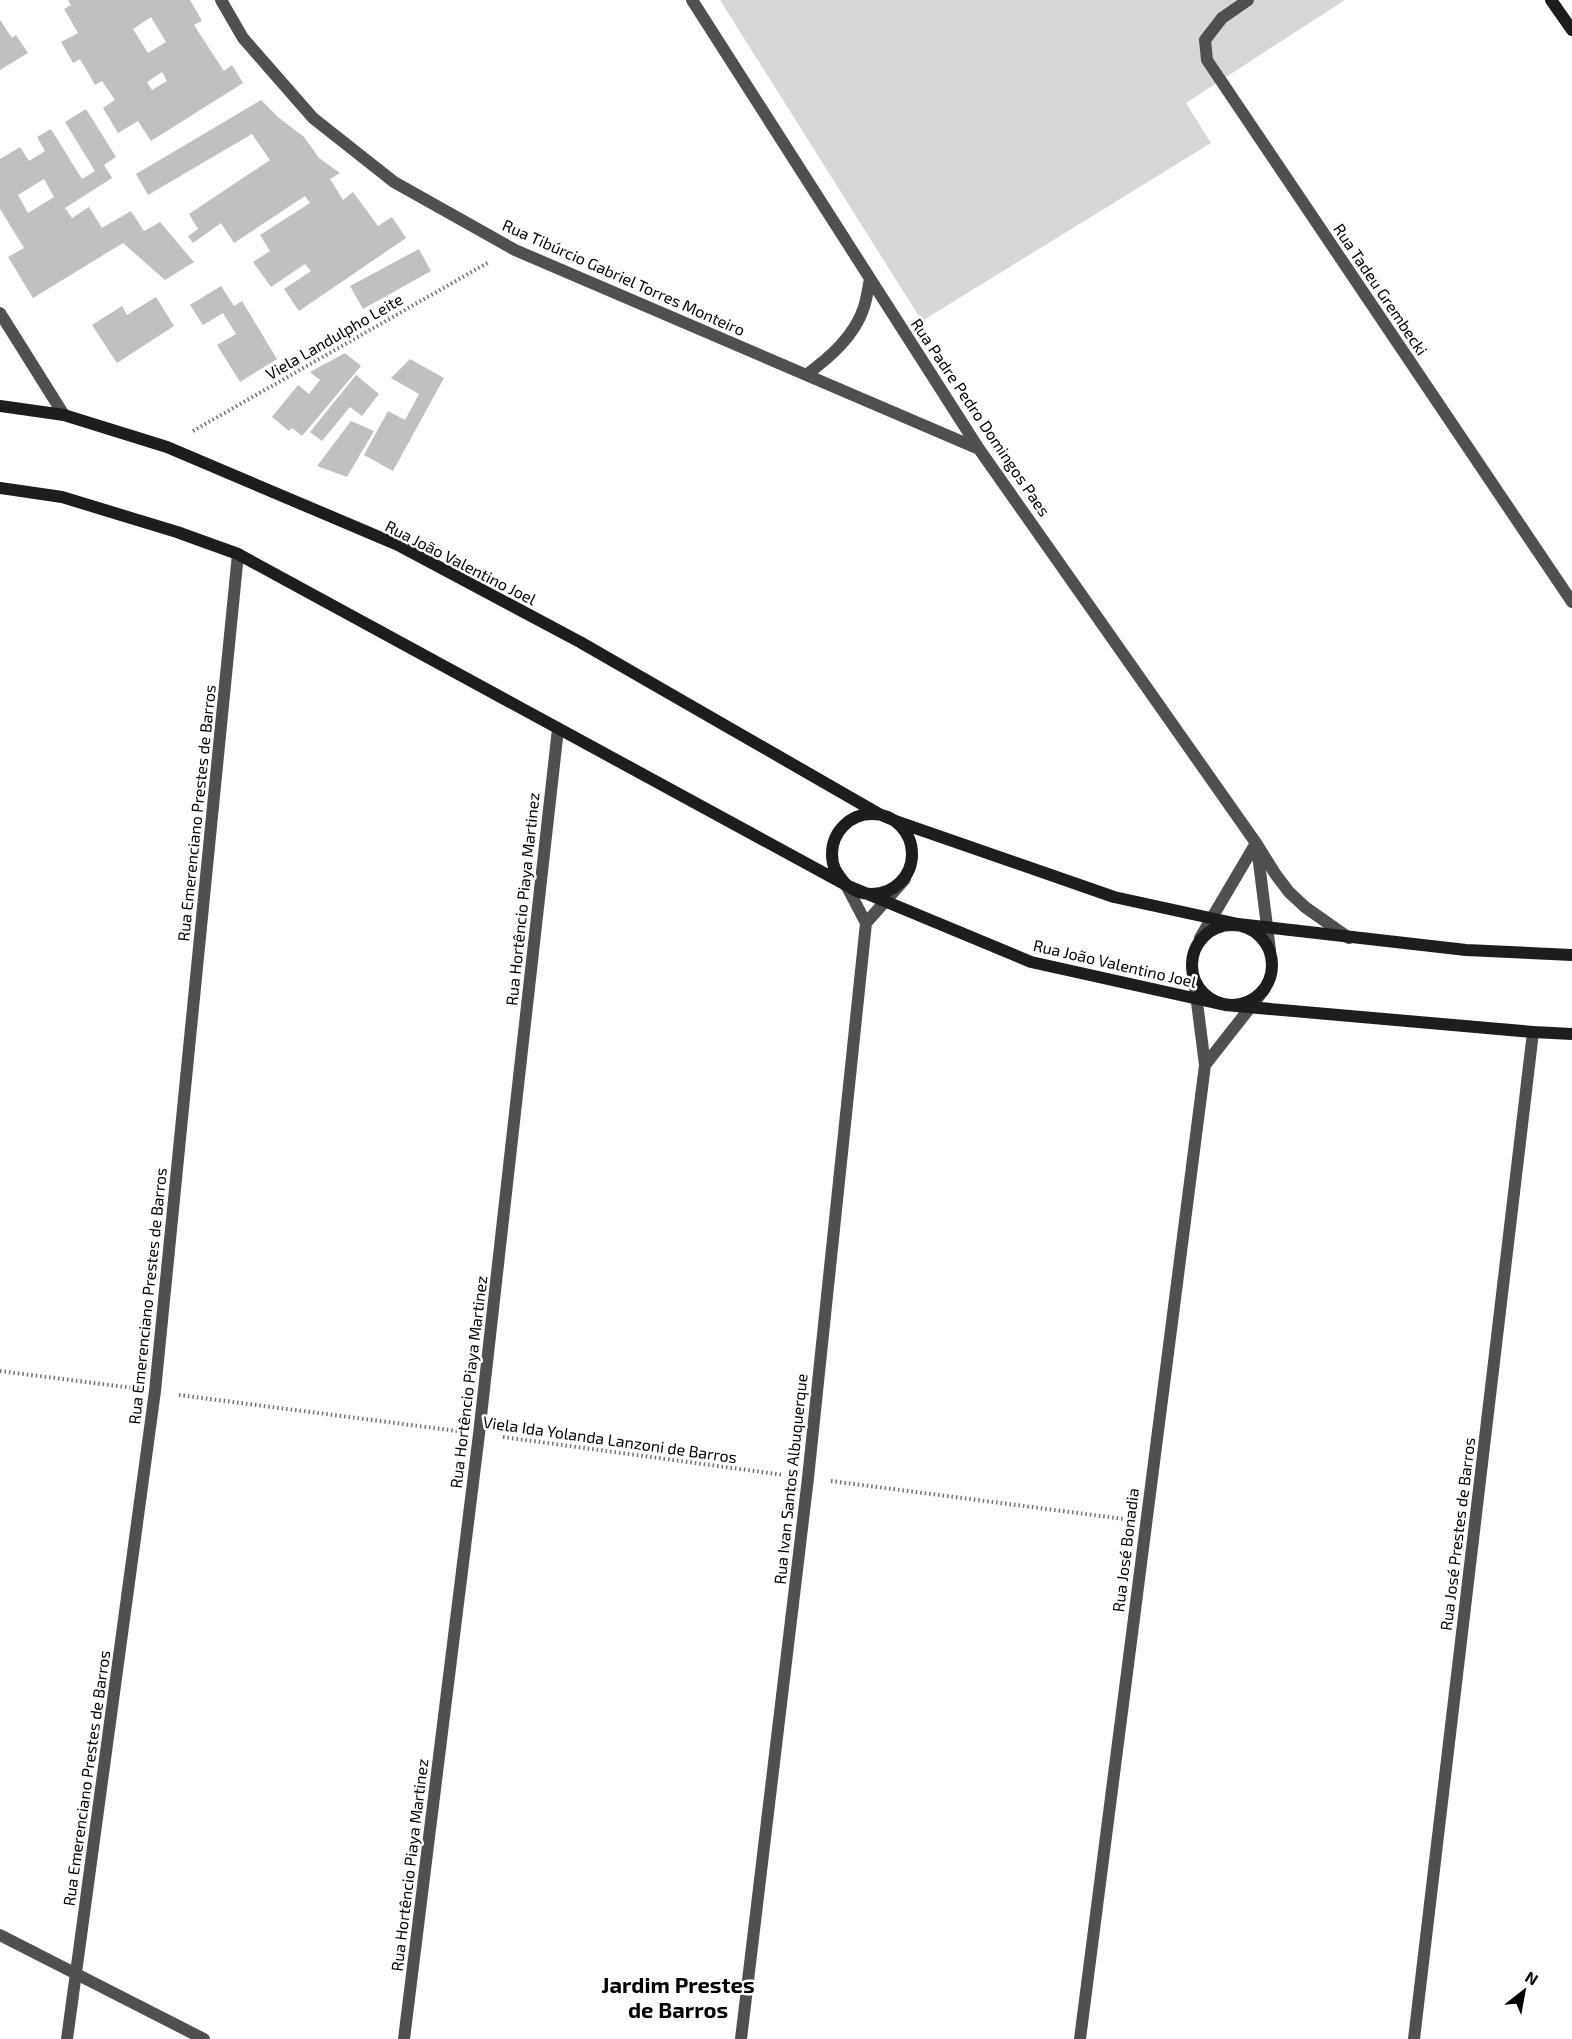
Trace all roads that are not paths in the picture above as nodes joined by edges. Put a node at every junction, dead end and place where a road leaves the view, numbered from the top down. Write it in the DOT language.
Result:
graph roads {
  1 [pos="221,0"];
  2 [pos="692,0"];
  3 [pos="1248,0"];
  4 [pos="1551,0"];
  5 [pos="1572,30"];
  6 [pos="870,279"];
  7 [pos="0,313"];
  8 [pos="806,375"];
  9 [pos="0,406"];
  10 [pos="64,415"];
  11 [pos="979,449"];
  12 [pos="0,488"];
  13 [pos="238,554"];
  14 [pos="1572,602"];
  15 [pos="558,729"];
  16 [pos="879,814"];
  17 [pos="898,822"];
  18 [pos="1256,843"];
  19 [pos="905,879"];
  20 [pos="846,885"];
  21 [pos="866,894"];
  22 [pos="885,901"];
  23 [pos="1212,919"];
  24 [pos="866,922"];
  25 [pos="1238,924"];
  26 [pos="1267,927"];
  27 [pos="1200,938"];
  28 [pos="1349,938"];
  29 [pos="1270,950"];
  30 [pos="1572,955"];
  31 [pos="1194,979"];
  32 [pos="1264,990"];
  33 [pos="1196,999"];
  34 [pos="1226,1005"];
  35 [pos="1251,1007"];
  36 [pos="1533,1032"];
  37 [pos="1572,1034"];
  38 [pos="1205,1065"];
  39 [pos="0,1935"];
  40 [pos="76,1973"];
  41 [pos="67,2039"];
  42 [pos="204,2039"];
  43 [pos="404,2039"];
  44 [pos="741,2039"];
  45 [pos="1080,2039"];
  46 [pos="1414,2039"];
  1 -- 8 [label="street, Rua Tibúrcio Gabriel Torres Monteiro"];
  2 -- 6 [label="street, Rua Padre Pedro Domingos Paes"];
  3 -- 14 [label="street, Rua Tadeu Grembecki"];
  4 -- 5 [label="street"];
  6 -- 8 [label="street"];
  6 -- 11 [label="street, Rua Padre Pedro Domingos Paes"];
  7 -- 10 [label="street"];
  8 -- 11 [label="street, Rua Tibúrcio Gabriel Torres Monteiro"];
  9 -- 10 [label="street, Rua João Valentino Joel"];
  10 -- 16 [label="street, Rua João Valentino Joel"];
  11 -- 18 [label="street, Rua Padre Pedro Domingos Paes"];
  12 -- 13 [label="street, Rua João Valentino Joel"];
  13 -- 15 [label="street, Rua João Valentino Joel"];
  13 -- 40 [label="street, Rua Emerenciano Prestes de Barros"];
  15 -- 20 [label="street, Rua João Valentino Joel"];
  15 -- 43 [label="street, Rua Hortêncio Piaya Martinez"];
  16 -- 17 [label="street, Rua João Valentino Joel"];
  16 -- 20 [label="street"];
  17 -- 19 [label="street"];
  17 -- 23 [label="street, Rua João Valentino Joel"];
  18 -- 23 [label="street"];
  18 -- 26 [label="street, Rua Padre Pedro Domingos Paes"];
  18 -- 28 [label="street, Rua Padre Pedro Domingos Paes"];
  19 -- 21 [label="street"];
  19 -- 22 [label="street"];
  20 -- 21 [label="street, Rua João Valentino Joel"];
  20 -- 24 [label="street"];
  21 -- 22 [label="street, Rua João Valentino Joel"];
  22 -- 24 [label="street"];
  22 -- 33 [label="street, Rua João Valentino Joel"];
  23 -- 25 [label="street, Rua João Valentino Joel"];
  23 -- 27 [label="street"];
  24 -- 44 [label="street, Rua Ivan Santos Albuquerque"];
  25 -- 26 [label="street, Rua João Valentino Joel"];
  25 -- 27 [label="street, Rua João Valentino Joel"];
  25 -- 29 [label="street, Rua João Valentino Joel"];
  26 -- 28 [label="street, Rua João Valentino Joel"];
  26 -- 29 [label="street, Rua Padre Pedro Domingos Paes"];
  27 -- 31 [label="street, Rua João Valentino Joel"];
  28 -- 30 [label="street, Rua João Valentino Joel"];
  29 -- 32 [label="street"];
  31 -- 33 [label="street, Rua José Bonadia"];
  31 -- 34 [label="street, Rua João Valentino Joel"];
  32 -- 34 [label="street, Rua João Valentino Joel"];
  32 -- 35 [label="street"];
  33 -- 34 [label="street, Rua João Valentino Joel"];
  33 -- 38 [label="street, Rua José Bonadia"];
  34 -- 35 [label="street, Rua João Valentino Joel"];
  35 -- 36 [label="street, Rua João Valentino Joel"];
  35 -- 38 [label="street"];
  36 -- 37 [label="street, Rua João Valentino Joel"];
  36 -- 46 [label="street, Rua José Prestes de Barros"];
  38 -- 45 [label="street, Rua José Bonadia"];
  39 -- 40 [label="street"];
  40 -- 41 [label="street, Rua Emerenciano Prestes de Barros"];
  40 -- 42 [label="street"];
}
